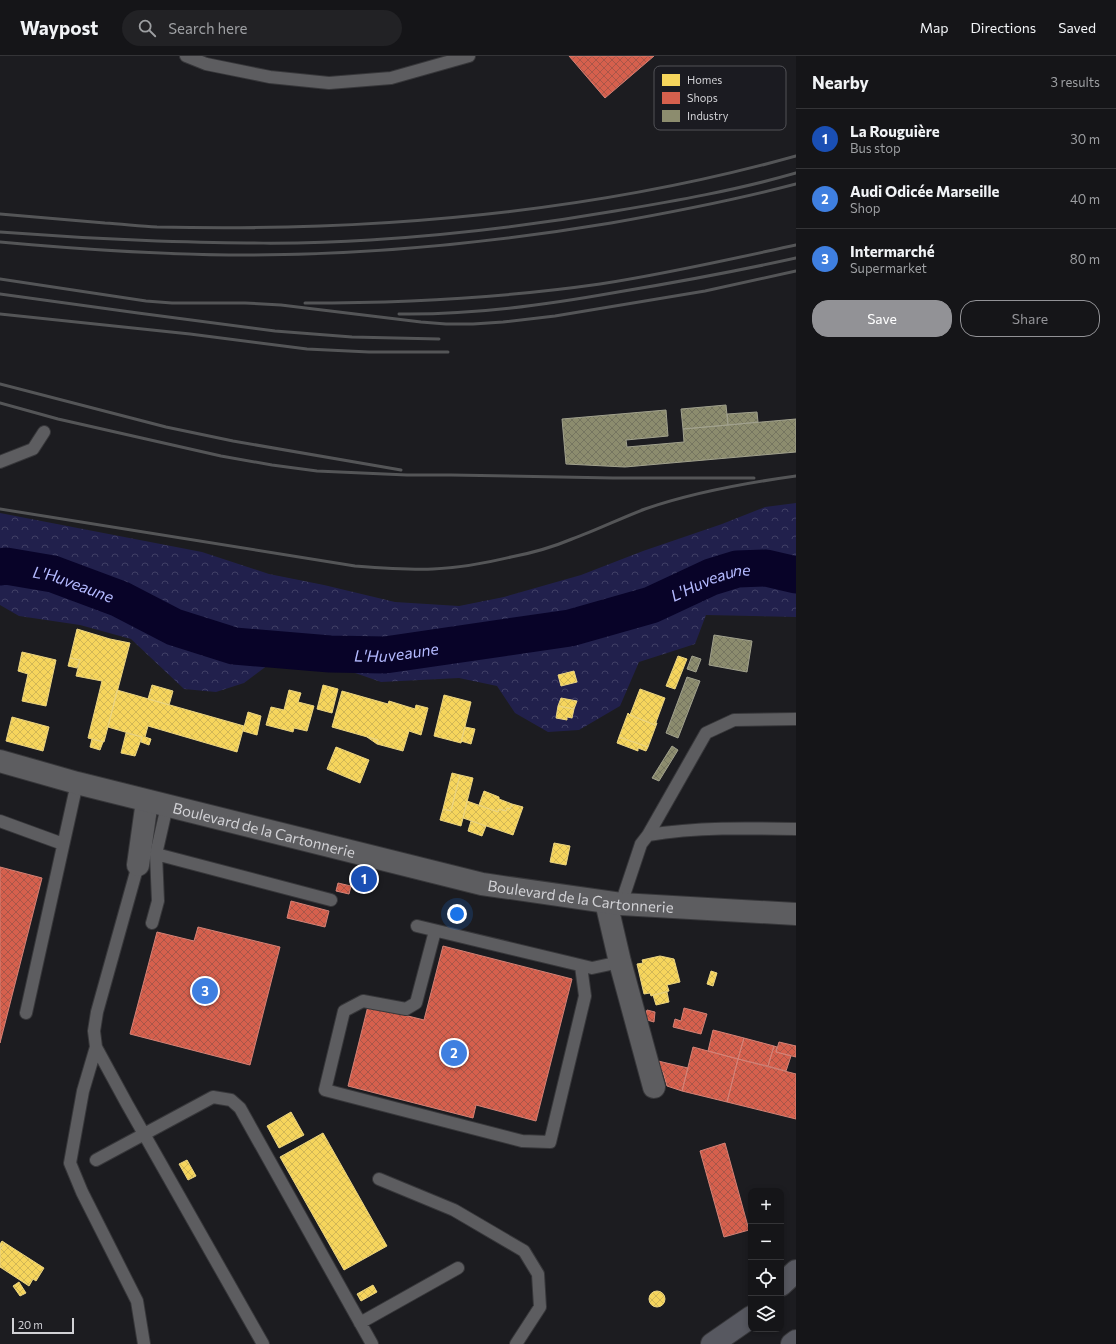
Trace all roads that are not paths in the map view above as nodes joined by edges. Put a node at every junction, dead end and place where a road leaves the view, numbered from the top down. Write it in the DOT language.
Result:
graph roads {
  1 [pos="186,56"];
  2 [pos="469,56"];
  3 [pos="44,432"];
  4 [pos="0,462"];
  5 [pos="796,719"];
  6 [pos="0,761"];
  7 [pos="77,783"];
  8 [pos="157,804"];
  9 [pos="0,821"];
  10 [pos="796,829"];
  11 [pos="648,835"];
  12 [pos="64,844"];
  13 [pos="147,860"];
  14 [pos="331,900"];
  15 [pos="614,903"];
  16 [pos="796,914"];
  17 [pos="152,923"];
  18 [pos="417,926"];
  19 [pos="435,931"];
  20 [pos="620,962"];
  21 [pos="581,966"];
  22 [pos="26,1013"];
  23 [pos="96,1047"];
  24 [pos="654,1087"];
  25 [pos="144,1134"];
  26 [pos="96,1160"];
  27 [pos="379,1179"];
  28 [pos="458,1268"];
  29 [pos="796,1272"];
  30 [pos="784,1282"];
  31 [pos="796,1285"];
  32 [pos="784,1293"];
  33 [pos="748,1316"];
  34 [pos="748,1319"];
  35 [pos="360,1323"];
  36 [pos="731,1331"];
  37 [pos="796,1341"];
  38 [pos="144,1344"];
  39 [pos="263,1344"];
  40 [pos="372,1344"];
  41 [pos="516,1344"];
  42 [pos="712,1344"];
  43 [pos="792,1344"];
  1 -- 2 [label="lane"];
  3 -- 4 [label="lane"];
  5 -- 11 [label="lane"];
  6 -- 7 [label="main road, Boulevard de la Cartonnerie"];
  7 -- 8 [label="main road, Boulevard de la Cartonnerie"];
  7 -- 12 [label="lane"];
  8 -- 13 [label="main road"];
  8 -- 15 [label="main road, Boulevard de la Cartonnerie"];
  9 -- 12 [label="lane"];
  10 -- 11 [label="lane"];
  11 -- 15 [label="lane"];
  12 -- 22 [label="lane"];
  13 -- 14 [label="lane"];
  13 -- 17 [label="lane"];
  13 -- 23 [label="lane"];
  15 -- 16 [label="main road, Boulevard de la Cartonnerie"];
  15 -- 20 [label="main road"];
  18 -- 19 [label="lane"];
  19 -- 21 [label="lane"];
  19 -- 21 [label="lane"];
  20 -- 21 [label="lane"];
  20 -- 24 [label="main road"];
  23 -- 25 [label="lane"];
  23 -- 38 [label="lane"];
  25 -- 26 [label="lane"];
  25 -- 35 [label="lane"];
  25 -- 39 [label="lane"];
  27 -- 41 [label="lane"];
  28 -- 35 [label="lane"];
  29 -- 30 [label="highway"];
  31 -- 32 [label="highway"];
  33 -- 36 [label="highway"];
  34 -- 36 [label="highway"];
  35 -- 40 [label="lane"];
  36 -- 42 [label="highway"];
  37 -- 43 [label="highway"];
}
